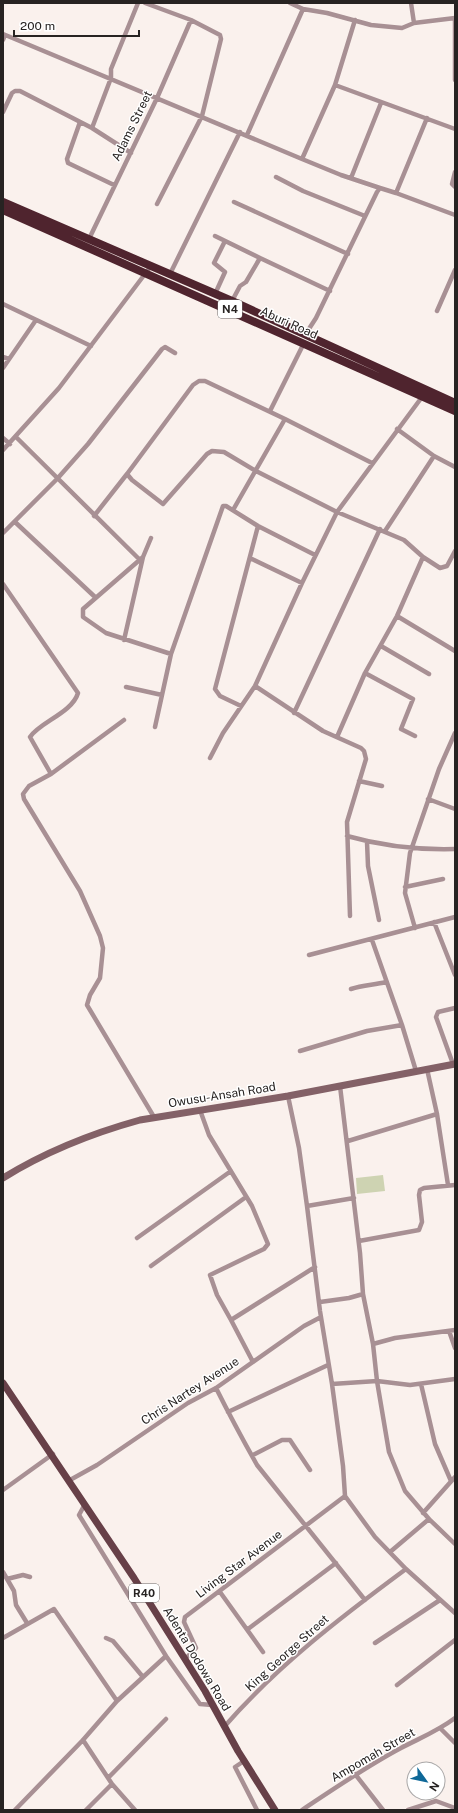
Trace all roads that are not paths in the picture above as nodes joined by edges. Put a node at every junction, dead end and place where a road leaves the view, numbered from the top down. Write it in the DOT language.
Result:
graph roads {
  1 [pos="138,3"];
  2 [pos="145,3"];
  3 [pos="290,3"];
  4 [pos="411,3"];
  5 [pos="303,9"];
  6 [pos="455,18"];
  7 [pos="191,20"];
  8 [pos="355,20"];
  9 [pos="414,23"];
  10 [pos="4,34"];
  11 [pos="3,40"];
  12 [pos="111,78"];
  13 [pos="455,80"];
  14 [pos="335,85"];
  15 [pos="156,98"];
  16 [pos="381,103"];
  17 [pos="3,112"];
  18 [pos="202,116"];
  19 [pos="427,118"];
  20 [pos="80,122"];
  21 [pos="92,128"];
  22 [pos="455,129"];
  23 [pos="240,132"];
  24 [pos="247,135"];
  25 [pos="131,153"];
  26 [pos="302,159"];
  27 [pos="455,172"];
  28 [pos="276,177"];
  29 [pos="351,178"];
  30 [pos="114,185"];
  31 [pos="455,187"];
  32 [pos="380,188"];
  33 [pos="396,193"];
  34 [pos="3,202"];
  35 [pos="234,202"];
  36 [pos="157,204"];
  37 [pos="3,210"];
  38 [pos="455,215"];
  39 [pos="365,216"];
  40 [pos="215,236"];
  41 [pos="89,239"];
  42 [pos="225,241"];
  43 [pos="348,254"];
  44 [pos="260,258"];
  45 [pos="149,269"];
  46 [pos="455,270"];
  47 [pos="170,274"];
  48 [pos="330,291"];
  49 [pos="215,294"];
  50 [pos="232,301"];
  51 [pos="3,304"];
  52 [pos="437,310"];
  53 [pos="36,320"];
  54 [pos="304,339"];
  55 [pos="91,346"];
  56 [pos="175,353"];
  57 [pos="3,357"];
  58 [pos="9,360"];
  59 [pos="3,368"];
  60 [pos="422,396"];
  61 [pos="455,403"];
  62 [pos="270,411"];
  63 [pos="455,411"];
  64 [pos="285,418"];
  65 [pos="397,429"];
  66 [pos="16,437"];
  67 [pos="3,438"];
  68 [pos="10,444"];
  69 [pos="3,450"];
  70 [pos="434,456"];
  71 [pos="372,463"];
  72 [pos="455,467"];
  73 [pos="256,472"];
  74 [pos="127,474"];
  75 [pos="57,479"];
  76 [pos="232,510"];
  77 [pos="337,512"];
  78 [pos="94,516"];
  79 [pos="15,522"];
  80 [pos="258,526"];
  81 [pos="380,529"];
  82 [pos="385,531"];
  83 [pos="3,533"];
  84 [pos="151,538"];
  85 [pos="455,551"];
  86 [pos="315,555"];
  87 [pos="423,557"];
  88 [pos="250,558"];
  89 [pos="142,559"];
  90 [pos="302,583"];
  91 [pos="3,584"];
  92 [pos="95,597"];
  93 [pos="397,616"];
  94 [pos="124,640"];
  95 [pos="381,646"];
  96 [pos="455,651"];
  97 [pos="171,654"];
  98 [pos="365,672"];
  99 [pos="429,674"];
  100 [pos="255,686"];
  101 [pos="126,687"];
  102 [pos="162,695"];
  103 [pos="241,706"];
  104 [pos="294,713"];
  105 [pos="124,720"];
  106 [pos="155,727"];
  107 [pos="455,733"];
  108 [pos="415,736"];
  109 [pos="337,737"];
  110 [pos="210,758"];
  111 [pos="51,774"];
  112 [pos="358,781"];
  113 [pos="382,786"];
  114 [pos="428,799"];
  115 [pos="455,809"];
  116 [pos="347,836"];
  117 [pos="367,842"];
  118 [pos="412,848"];
  119 [pos="455,849"];
  120 [pos="443,879"];
  121 [pos="405,886"];
  122 [pos="350,916"];
  123 [pos="455,917"];
  124 [pos="379,920"];
  125 [pos="434,922"];
  126 [pos="415,928"];
  127 [pos="372,940"];
  128 [pos="309,955"];
  129 [pos="455,975"];
  130 [pos="386,982"];
  131 [pos="351,989"];
  132 [pos="455,1008"];
  133 [pos="402,1025"];
  134 [pos="300,1051"];
  135 [pos="454,1064"];
  136 [pos="427,1069"];
  137 [pos="416,1071"];
  138 [pos="340,1086"];
  139 [pos="288,1096"];
  140 [pos="200,1110"];
  141 [pos="437,1114"];
  142 [pos="154,1117"];
  143 [pos="348,1141"];
  144 [pos="231,1171"];
  145 [pos="3,1178"];
  146 [pos="448,1185"];
  147 [pos="455,1185"];
  148 [pos="246,1197"];
  149 [pos="354,1198"];
  150 [pos="308,1206"];
  151 [pos="137,1238"];
  152 [pos="359,1241"];
  153 [pos="151,1266"];
  154 [pos="314,1267"];
  155 [pos="363,1294"];
  156 [pos="320,1302"];
  157 [pos="321,1317"];
  158 [pos="231,1320"];
  159 [pos="455,1330"];
  160 [pos="449,1331"];
  161 [pos="373,1344"];
  162 [pos="455,1348"];
  163 [pos="253,1362"];
  164 [pos="328,1365"];
  165 [pos="455,1379"];
  166 [pos="377,1380"];
  167 [pos="3,1383"];
  168 [pos="332,1384"];
  169 [pos="421,1384"];
  170 [pos="216,1388"];
  171 [pos="228,1412"];
  172 [pos="53,1454"];
  173 [pos="253,1455"];
  174 [pos="310,1470"];
  175 [pos="455,1477"];
  176 [pos="70,1480"];
  177 [pos="451,1481"];
  178 [pos="3,1490"];
  179 [pos="345,1496"];
  180 [pos="85,1504"];
  181 [pos="423,1512"];
  182 [pos="429,1519"];
  183 [pos="306,1526"];
  184 [pos="455,1544"];
  185 [pos="390,1552"];
  186 [pos="336,1563"];
  187 [pos="406,1569"];
  188 [pos="3,1572"];
  189 [pos="30,1577"];
  190 [pos="7,1579"];
  191 [pos="220,1592"];
  192 [pos="365,1600"];
  193 [pos="440,1600"];
  194 [pos="455,1612"];
  195 [pos="27,1623"];
  196 [pos="248,1629"];
  197 [pos="3,1638"];
  198 [pos="106,1638"];
  199 [pos="455,1640"];
  200 [pos="375,1643"];
  201 [pos="263,1652"];
  202 [pos="166,1656"];
  203 [pos="186,1659"];
  204 [pos="142,1677"];
  205 [pos="397,1685"];
  206 [pos="116,1701"];
  207 [pos="212,1705"];
  208 [pos="166,1718"];
  209 [pos="455,1718"];
  210 [pos="224,1727"];
  211 [pos="441,1729"];
  212 [pos="83,1740"];
  213 [pos="455,1743"];
  214 [pos="244,1761"];
  215 [pos="355,1774"];
  216 [pos="109,1776"];
  217 [pos="112,1784"];
  218 [pos="455,1808"];
  219 [pos="134,1809"];
  220 [pos="15,1810"];
  221 [pos="86,1810"];
  222 [pos="257,1810"];
  223 [pos="275,1810"];
  224 [pos="302,1810"];
  225 [pos="383,1810"];
  226 [pos="408,1810"];
  1 -- 12 [label="street"];
  2 -- 7 [label="street"];
  3 -- 5 [label="street"];
  4 -- 9 [label="street"];
  5 -- 8 [label="street"];
  5 -- 24 [label="street"];
  6 -- 9 [label="street"];
  6 -- 13 [label="street"];
  7 -- 15 [label="street, Adams Street"];
  7 -- 18 [label="street"];
  8 -- 9 [label="street"];
  8 -- 14 [label="street"];
  10 -- 11 [label="street"];
  10 -- 12 [label="street"];
  12 -- 15 [label="street"];
  12 -- 21 [label="street"];
  14 -- 16 [label="street"];
  14 -- 26 [label="street"];
  15 -- 18 [label="street"];
  15 -- 25 [label="street, Adams Street"];
  16 -- 19 [label="street"];
  16 -- 29 [label="street"];
  17 -- 20 [label="street"];
  18 -- 23 [label="street"];
  18 -- 36 [label="street"];
  19 -- 22 [label="street"];
  19 -- 33 [label="street"];
  20 -- 21 [label="street"];
  20 -- 30 [label="street"];
  21 -- 25 [label="street"];
  23 -- 24 [label="street"];
  23 -- 47 [label="street"];
  24 -- 26 [label="street"];
  25 -- 30 [label="street, Adams Street"];
  26 -- 29 [label="street"];
  27 -- 31 [label="street"];
  28 -- 39 [label="street"];
  29 -- 32 [label="street"];
  30 -- 41 [label="street, Adams Street"];
  32 -- 33 [label="street"];
  32 -- 39 [label="street"];
  33 -- 38 [label="street"];
  34 -- 41 [label="highway, Aburi Road / N4"];
  35 -- 43 [label="street"];
  37 -- 45 [label="highway, Aburi Road / N4"];
  39 -- 43 [label="street"];
  40 -- 42 [label="street"];
  41 -- 45 [label="highway, Aburi Road / N4"];
  42 -- 44 [label="street"];
  42 -- 49 [label="street"];
  43 -- 48 [label="street"];
  44 -- 48 [label="street"];
  44 -- 50 [label="street"];
  45 -- 47 [label="highway, Aburi Road / N4"];
  45 -- 54 [label="highway, Aburi Road / N4"];
  45 -- 55 [label="street"];
  46 -- 52 [label="street"];
  47 -- 49 [label="highway, Aburi Road / N4"];
  48 -- 54 [label="street"];
  49 -- 50 [label="highway, Aburi Road / N4"];
  50 -- 54 [label="highway, Aburi Road / N4"];
  51 -- 53 [label="street"];
  53 -- 55 [label="street"];
  53 -- 58 [label="street"];
  54 -- 60 [label="highway, Aburi Road / N4"];
  54 -- 61 [label="highway, Aburi Road / N4"];
  54 -- 62 [label="street"];
  55 -- 66 [label="street"];
  56 -- 75 [label="street"];
  57 -- 58 [label="street"];
  58 -- 59 [label="street"];
  60 -- 63 [label="highway, Aburi Road / N4"];
  60 -- 65 [label="street"];
  62 -- 64 [label="street"];
  62 -- 74 [label="street"];
  64 -- 71 [label="street"];
  64 -- 73 [label="street"];
  65 -- 70 [label="street"];
  65 -- 71 [label="street"];
  66 -- 68 [label="street"];
  66 -- 75 [label="street"];
  67 -- 68 [label="street"];
  68 -- 69 [label="street"];
  70 -- 72 [label="street"];
  70 -- 82 [label="street"];
  71 -- 77 [label="street"];
  73 -- 74 [label="street"];
  73 -- 76 [label="street"];
  73 -- 77 [label="street"];
  74 -- 78 [label="street"];
  75 -- 78 [label="street"];
  75 -- 79 [label="street"];
  76 -- 80 [label="street"];
  76 -- 97 [label="street"];
  77 -- 81 [label="street"];
  77 -- 86 [label="street"];
  78 -- 89 [label="street"];
  79 -- 83 [label="street"];
  79 -- 92 [label="street"];
  80 -- 86 [label="street"];
  80 -- 88 [label="street"];
  81 -- 82 [label="street"];
  81 -- 104 [label="street"];
  82 -- 87 [label="street"];
  84 -- 89 [label="street"];
  85 -- 87 [label="street"];
  86 -- 90 [label="street"];
  87 -- 93 [label="street"];
  88 -- 90 [label="street"];
  88 -- 103 [label="street"];
  89 -- 92 [label="street"];
  89 -- 94 [label="street"];
  90 -- 100 [label="street"];
  91 -- 111 [label="street"];
  92 -- 94 [label="street"];
  93 -- 95 [label="street"];
  93 -- 96 [label="street"];
  94 -- 97 [label="street"];
  95 -- 98 [label="street"];
  95 -- 99 [label="street"];
  97 -- 102 [label="street"];
  98 -- 108 [label="street"];
  98 -- 109 [label="street"];
  100 -- 103 [label="street"];
  100 -- 104 [label="street"];
  101 -- 102 [label="street"];
  102 -- 106 [label="street"];
  103 -- 110 [label="street"];
  104 -- 109 [label="street"];
  105 -- 111 [label="street"];
  107 -- 114 [label="street"];
  109 -- 112 [label="street"];
  111 -- 142 [label="street"];
  112 -- 113 [label="street"];
  112 -- 116 [label="street"];
  114 -- 115 [label="street"];
  114 -- 118 [label="street"];
  116 -- 117 [label="street"];
  116 -- 122 [label="street"];
  117 -- 118 [label="street"];
  117 -- 124 [label="street"];
  118 -- 119 [label="street"];
  118 -- 121 [label="street"];
  120 -- 121 [label="street"];
  121 -- 126 [label="street"];
  123 -- 125 [label="street"];
  125 -- 126 [label="street"];
  125 -- 129 [label="street"];
  126 -- 127 [label="street"];
  127 -- 128 [label="street"];
  127 -- 130 [label="street"];
  130 -- 131 [label="street"];
  130 -- 133 [label="street"];
  132 -- 135 [label="street"];
  133 -- 134 [label="street"];
  133 -- 137 [label="street"];
  135 -- 136 [label="street, Owusu-Ansah Road"];
  136 -- 137 [label="street, Owusu-Ansah Road"];
  136 -- 141 [label="street"];
  137 -- 138 [label="street, Owusu-Ansah Road"];
  138 -- 139 [label="street, Owusu-Ansah Road"];
  138 -- 143 [label="street"];
  139 -- 140 [label="street, Owusu-Ansah Road"];
  139 -- 150 [label="street"];
  140 -- 142 [label="street, Owusu-Ansah Road"];
  140 -- 144 [label="street"];
  141 -- 143 [label="street"];
  141 -- 146 [label="street"];
  142 -- 145 [label="street, Owusu-Ansah Road"];
  143 -- 149 [label="street"];
  144 -- 148 [label="street"];
  144 -- 151 [label="street"];
  146 -- 147 [label="street"];
  146 -- 152 [label="street"];
  148 -- 153 [label="street"];
  148 -- 158 [label="street"];
  149 -- 150 [label="street"];
  149 -- 152 [label="street"];
  150 -- 154 [label="street"];
  152 -- 155 [label="street"];
  154 -- 156 [label="street"];
  154 -- 158 [label="street"];
  155 -- 156 [label="street"];
  155 -- 161 [label="street"];
  156 -- 157 [label="street"];
  157 -- 163 [label="street, Chris Nartey Avenue"];
  157 -- 164 [label="street"];
  158 -- 163 [label="street"];
  159 -- 160 [label="street"];
  160 -- 161 [label="street"];
  160 -- 162 [label="street"];
  161 -- 166 [label="street"];
  163 -- 170 [label="street, Chris Nartey Avenue"];
  164 -- 168 [label="street"];
  164 -- 171 [label="street"];
  165 -- 169 [label="street"];
  166 -- 168 [label="street"];
  166 -- 169 [label="street"];
  166 -- 181 [label="street"];
  167 -- 172 [label="main road, Adenta Dodowa Road / R40"];
  168 -- 179 [label="street"];
  169 -- 177 [label="street"];
  170 -- 171 [label="street"];
  170 -- 176 [label="street, Chris Nartey Avenue"];
  171 -- 173 [label="street"];
  172 -- 176 [label="main road, Adenta Dodowa Road / R40"];
  172 -- 178 [label="street"];
  173 -- 174 [label="street"];
  173 -- 183 [label="street"];
  175 -- 177 [label="street"];
  176 -- 180 [label="main road, Adenta Dodowa Road / R40"];
  177 -- 181 [label="street"];
  179 -- 183 [label="street, Living Star Avenue"];
  179 -- 185 [label="street"];
  180 -- 202 [label="street"];
  180 -- 203 [label="main road, Adenta Dodowa Road / R40"];
  181 -- 182 [label="street"];
  182 -- 184 [label="street"];
  182 -- 185 [label="street"];
  183 -- 186 [label="street"];
  183 -- 191 [label="street, Living Star Avenue"];
  185 -- 187 [label="street"];
  186 -- 192 [label="street"];
  186 -- 196 [label="street"];
  187 -- 192 [label="street, King George Street"];
  187 -- 193 [label="street"];
  188 -- 190 [label="street"];
  189 -- 190 [label="street"];
  190 -- 195 [label="street"];
  191 -- 196 [label="street"];
  191 -- 203 [label="street, Living Star Avenue"];
  192 -- 210 [label="street, King George Street"];
  193 -- 194 [label="street"];
  193 -- 200 [label="street"];
  195 -- 197 [label="street"];
  195 -- 206 [label="street"];
  196 -- 201 [label="street"];
  198 -- 204 [label="street"];
  199 -- 205 [label="street"];
  202 -- 204 [label="street"];
  202 -- 207 [label="street"];
  203 -- 207 [label="main road, Adenta Dodowa Road / R40"];
  204 -- 206 [label="street"];
  206 -- 212 [label="street"];
  207 -- 210 [label="main road, Adenta Dodowa Road / R40"];
  208 -- 216 [label="street"];
  209 -- 211 [label="street, Ampomah Street"];
  210 -- 214 [label="main road, Adenta Dodowa Road / R40"];
  211 -- 213 [label="street"];
  211 -- 215 [label="street, Ampomah Street"];
  212 -- 216 [label="street"];
  212 -- 220 [label="street"];
  214 -- 222 [label="street"];
  214 -- 223 [label="main road, Adenta Dodowa Road / R40"];
  215 -- 224 [label="street, Ampomah Street"];
  215 -- 225 [label="street"];
  216 -- 217 [label="street"];
  217 -- 219 [label="street"];
  217 -- 221 [label="street"];
  218 -- 226 [label="street"];
}
